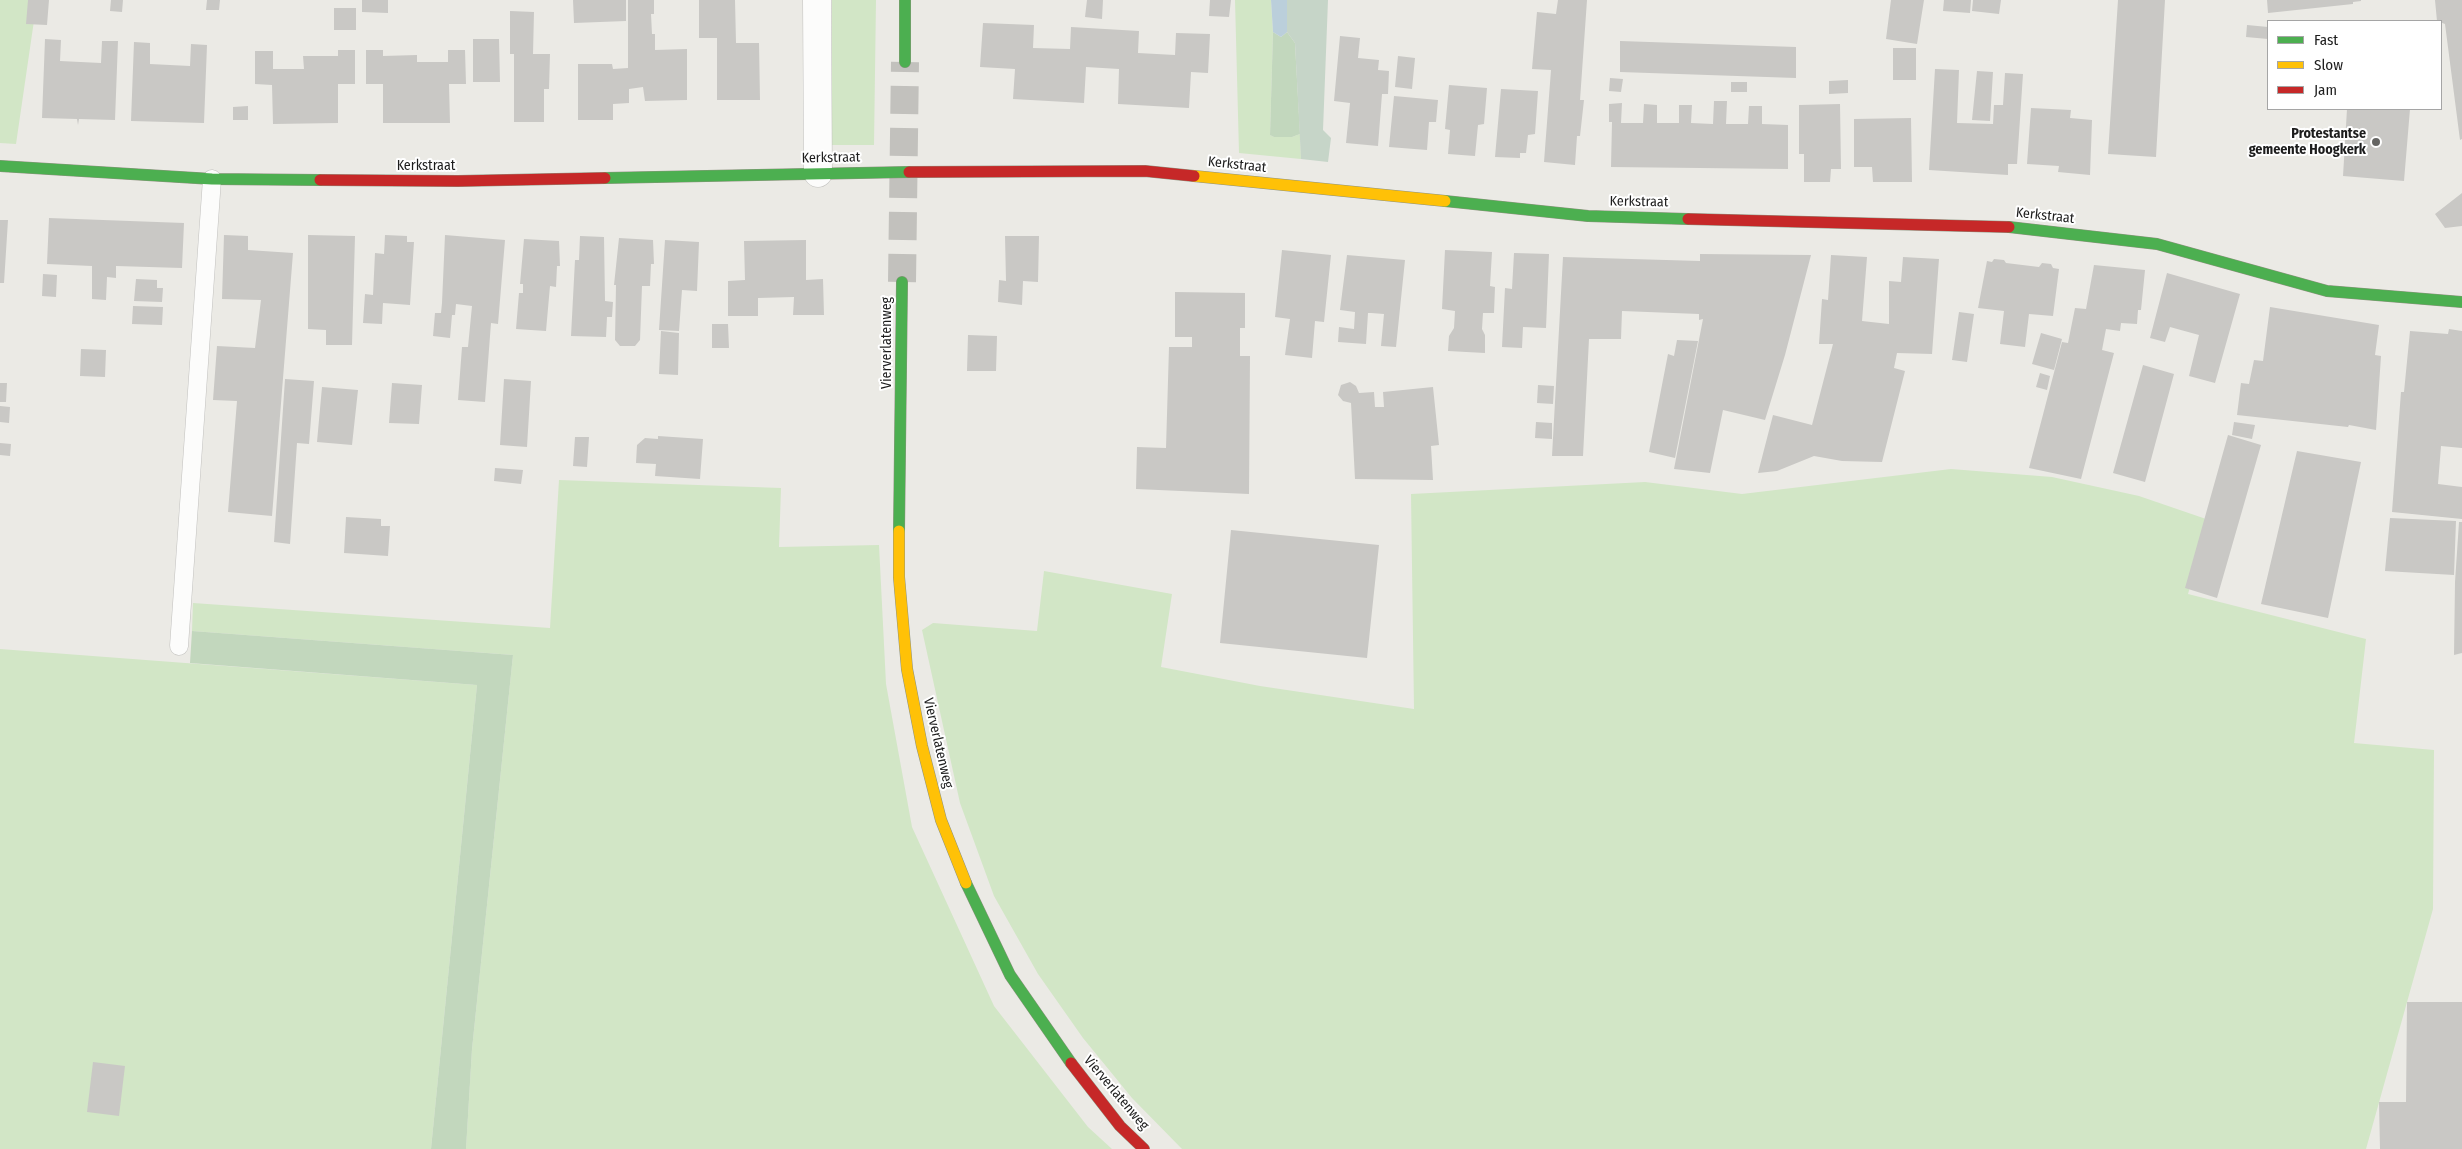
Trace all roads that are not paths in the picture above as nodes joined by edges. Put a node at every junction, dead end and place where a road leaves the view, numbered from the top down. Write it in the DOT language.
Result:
graph roads {
  1 [pos="817,0"];
  2 [pos="905,0"];
  3 [pos="905,62"];
  4 [pos="0,166"];
  5 [pos="818,173"];
  6 [pos="212,179"];
  7 [pos="902,282"];
  8 [pos="2462,302"];
  9 [pos="179,646"];
  10 [pos="1144,1149"];
  1 -- 5 [label="street"];
  2 -- 3 [label="street"];
  4 -- 6 [label="street, Kerkstraat"];
  5 -- 6 [label="street, Kerkstraat"];
  5 -- 8 [label="street, Kerkstraat"];
  6 -- 9 [label="lane"];
  7 -- 10 [label="street, Vierverlatenweg"];
}
